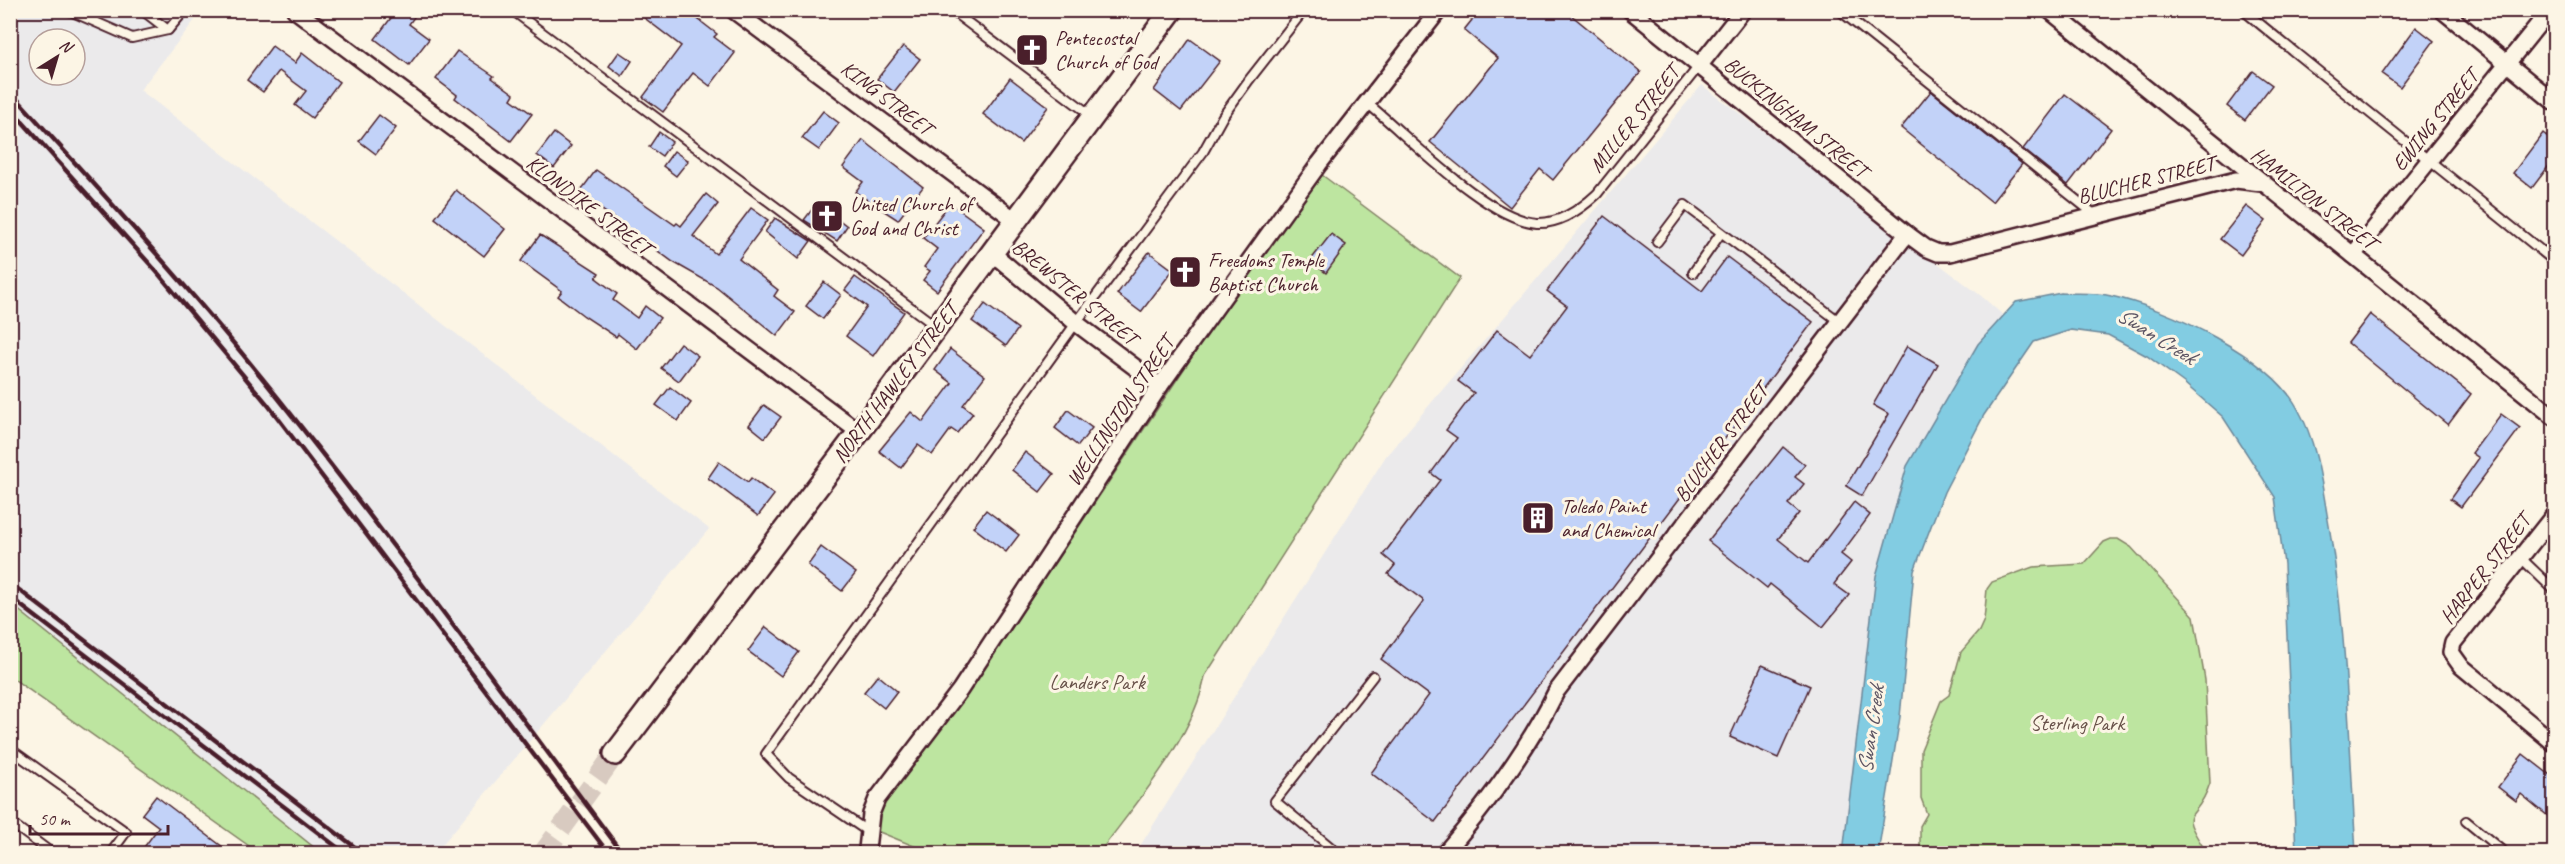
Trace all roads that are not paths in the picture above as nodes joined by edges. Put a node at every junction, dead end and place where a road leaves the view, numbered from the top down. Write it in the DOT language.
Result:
graph roads {
  1 [pos="68,10"];
  2 [pos="142,10"];
  3 [pos="185,10"];
  4 [pos="295,10"];
  5 [pos="512,10"];
  6 [pos="733,10"];
  7 [pos="951,10"];
  8 [pos="1172,10"];
  9 [pos="1304,10"];
  10 [pos="1439,10"];
  11 [pos="1630,10"];
  12 [pos="1743,10"];
  13 [pos="1839,10"];
  14 [pos="2049,10"];
  15 [pos="2243,10"];
  16 [pos="2442,10"];
  17 [pos="2550,10"];
  18 [pos="168,30"];
  19 [pos="2507,63"];
  20 [pos="1699,66"];
  21 [pos="2554,102"];
  22 [pos="1367,103"];
  23 [pos="1093,117"];
  24 [pos="2430,160"];
  25 [pos="2261,183"];
  26 [pos="2094,214"];
  27 [pos="1015,220"];
  28 [pos="1721,233"];
  29 [pos="1907,234"];
  30 [pos="1657,242"];
  31 [pos="992,253"];
  32 [pos="1938,253"];
  33 [pos="2353,255"];
  34 [pos="2554,261"];
  35 [pos="1693,273"];
  36 [pos="1840,322"];
  37 [pos="1076,324"];
  38 [pos="937,328"];
  39 [pos="1160,386"];
  40 [pos="2554,417"];
  41 [pos="859,432"];
  42 [pos="2554,515"];
  43 [pos="2521,558"];
  44 [pos="2554,590"];
  45 [pos="1373,676"];
  46 [pos="2554,743"];
  47 [pos="10,749"];
  48 [pos="615,754"];
  49 [pos="2466,821"];
  50 [pos="10,822"];
  51 [pos="867,831"];
  52 [pos="867,849"];
  53 [pos="53,854"];
  54 [pos="110,854"];
  55 [pos="1339,854"];
  56 [pos="1444,854"];
  57 [pos="2506,854"];
  1 -- 18 [label="lane"];
  2 -- 18 [label="lane"];
  3 -- 18 [label="lane"];
  4 -- 41 [label="street, KLONDIKE STREET"];
  5 -- 38 [label="lane"];
  6 -- 27 [label="street, KING STREET"];
  7 -- 23 [label="lane"];
  8 -- 23 [label="street, NORTH HAWLEY STREET"];
  9 -- 37 [label="lane"];
  10 -- 22 [label="street, WELLINGTON STREET"];
  11 -- 20 [label="street, BUCKINGHAM STREET"];
  12 -- 20 [label="street"];
  13 -- 26 [label="lane"];
  14 -- 25 [label="street, HAMILTON STREET"];
  15 -- 24 [label="lane"];
  16 -- 19 [label="street"];
  17 -- 19 [label="street, EWING STREET"];
  19 -- 21 [label="street"];
  19 -- 24 [label="street, EWING STREET"];
  20 -- 22 [label="lane, MILLER STREET"];
  20 -- 29 [label="street, BUCKINGHAM STREET"];
  22 -- 39 [label="street, WELLINGTON STREET"];
  23 -- 27 [label="street, NORTH HAWLEY STREET"];
  24 -- 33 [label="street, EWING STREET"];
  24 -- 34 [label="lane"];
  25 -- 26 [label="street, BLUCHER STREET"];
  25 -- 33 [label="street, HAMILTON STREET"];
  26 -- 32 [label="street, BLUCHER STREET"];
  27 -- 31 [label="street, NORTH HAWLEY STREET"];
  28 -- 30 [label="lane"];
  28 -- 35 [label="lane"];
  28 -- 36 [label="lane"];
  29 -- 32 [label="street, BUCKINGHAM STREET"];
  29 -- 36 [label="street, BLUCHER STREET"];
  31 -- 37 [label="street, BREWSTER STREET"];
  31 -- 38 [label="street, NORTH HAWLEY STREET"];
  33 -- 40 [label="street, HAMILTON STREET"];
  36 -- 56 [label="street, BLUCHER STREET"];
  37 -- 39 [label="street, BREWSTER STREET"];
  37 -- 51 [label="lane"];
  38 -- 41 [label="street, NORTH HAWLEY STREET"];
  39 -- 51 [label="street, WELLINGTON STREET"];
  41 -- 48 [label="street, NORTH HAWLEY STREET"];
  42 -- 43 [label="street, HARPER STREET"];
  43 -- 44 [label="lane"];
  43 -- 46 [label="street, HARPER STREET"];
  45 -- 55 [label="lane"];
  47 -- 54 [label="lane"];
  49 -- 57 [label="lane"];
  50 -- 53 [label="lane"];
  51 -- 52 [label="street, WELLINGTON STREET"];
}
